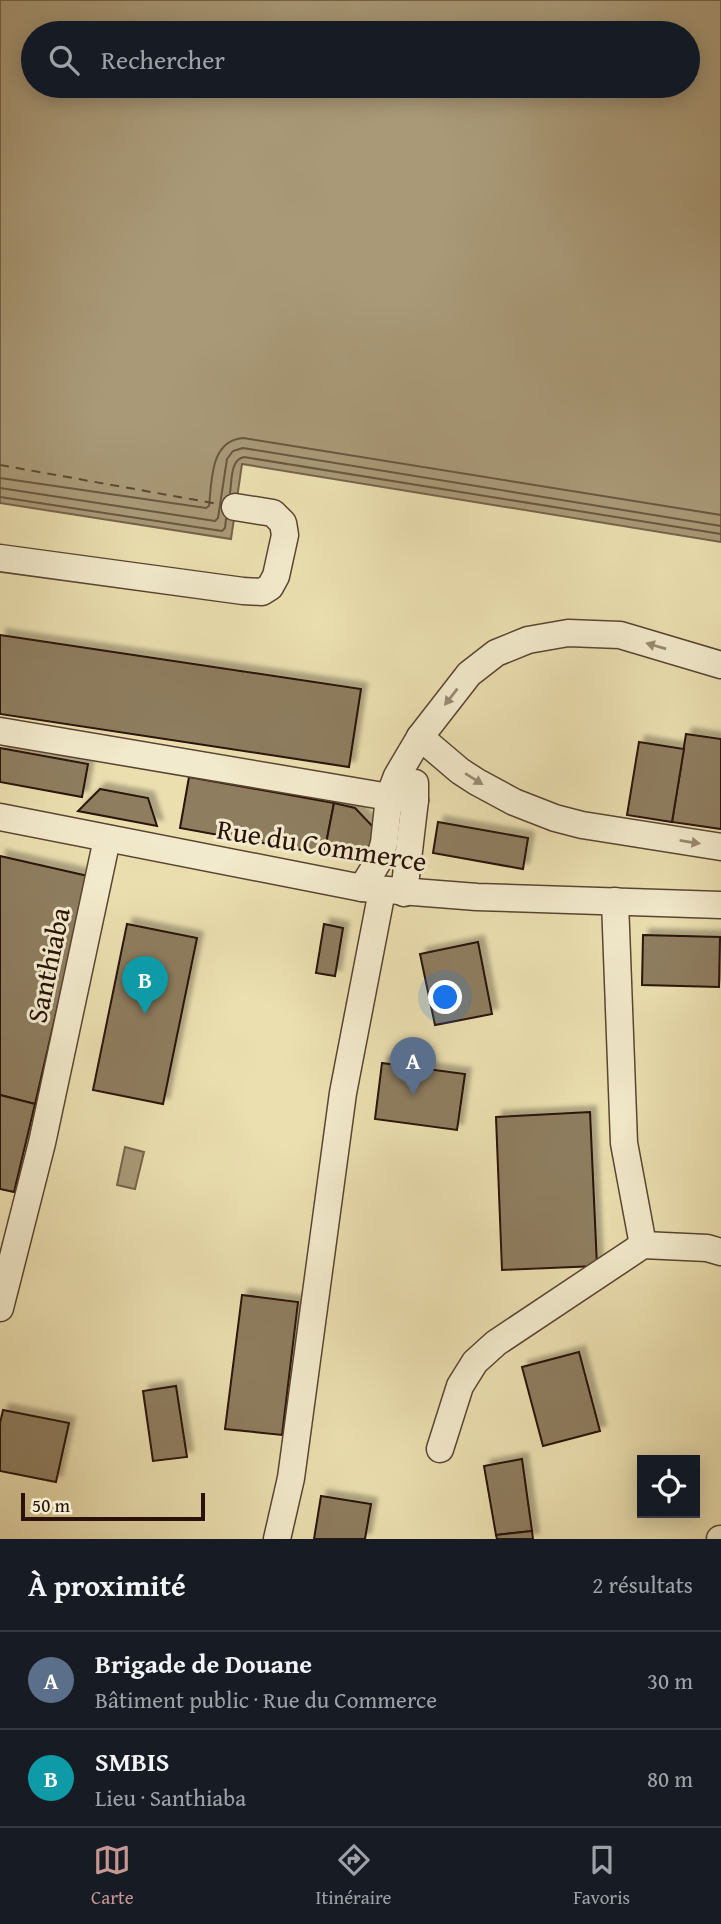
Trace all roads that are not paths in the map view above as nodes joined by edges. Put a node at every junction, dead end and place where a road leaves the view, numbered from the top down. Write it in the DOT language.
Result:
graph roads {
  1 [pos="235,507"];
  2 [pos="0,558"];
  3 [pos="721,665"];
  4 [pos="0,731"];
  5 [pos="415,746"];
  6 [pos="389,797"];
  7 [pos="415,800"];
  8 [pos="0,817"];
  9 [pos="107,839"];
  10 [pos="721,847"];
  11 [pos="382,891"];
  12 [pos="615,901"];
  13 [pos="721,905"];
  14 [pos="643,1245"];
  15 [pos="721,1252"];
  16 [pos="0,1308"];
  17 [pos="440,1449"];
  18 [pos="277,1539"];
  1 -- 2 [label="street"];
  3 -- 5 [label="street, one-way"];
  4 -- 6 [label="street"];
  5 -- 6 [label="street"];
  5 -- 7 [label="street"];
  5 -- 10 [label="street, one-way"];
  6 -- 7 [label="street"];
  6 -- 11 [label="street"];
  7 -- 11 [label="street"];
  8 -- 9 [label="street, Rue du Commerce"];
  9 -- 11 [label="street, Rue du Commerce"];
  9 -- 16 [label="street, Santhiaba"];
  11 -- 12 [label="street, Rue du Commerce"];
  11 -- 18 [label="street"];
  12 -- 13 [label="street, Rue du Commerce"];
  12 -- 14 [label="street"];
  14 -- 15 [label="street"];
  14 -- 17 [label="street"];
}
